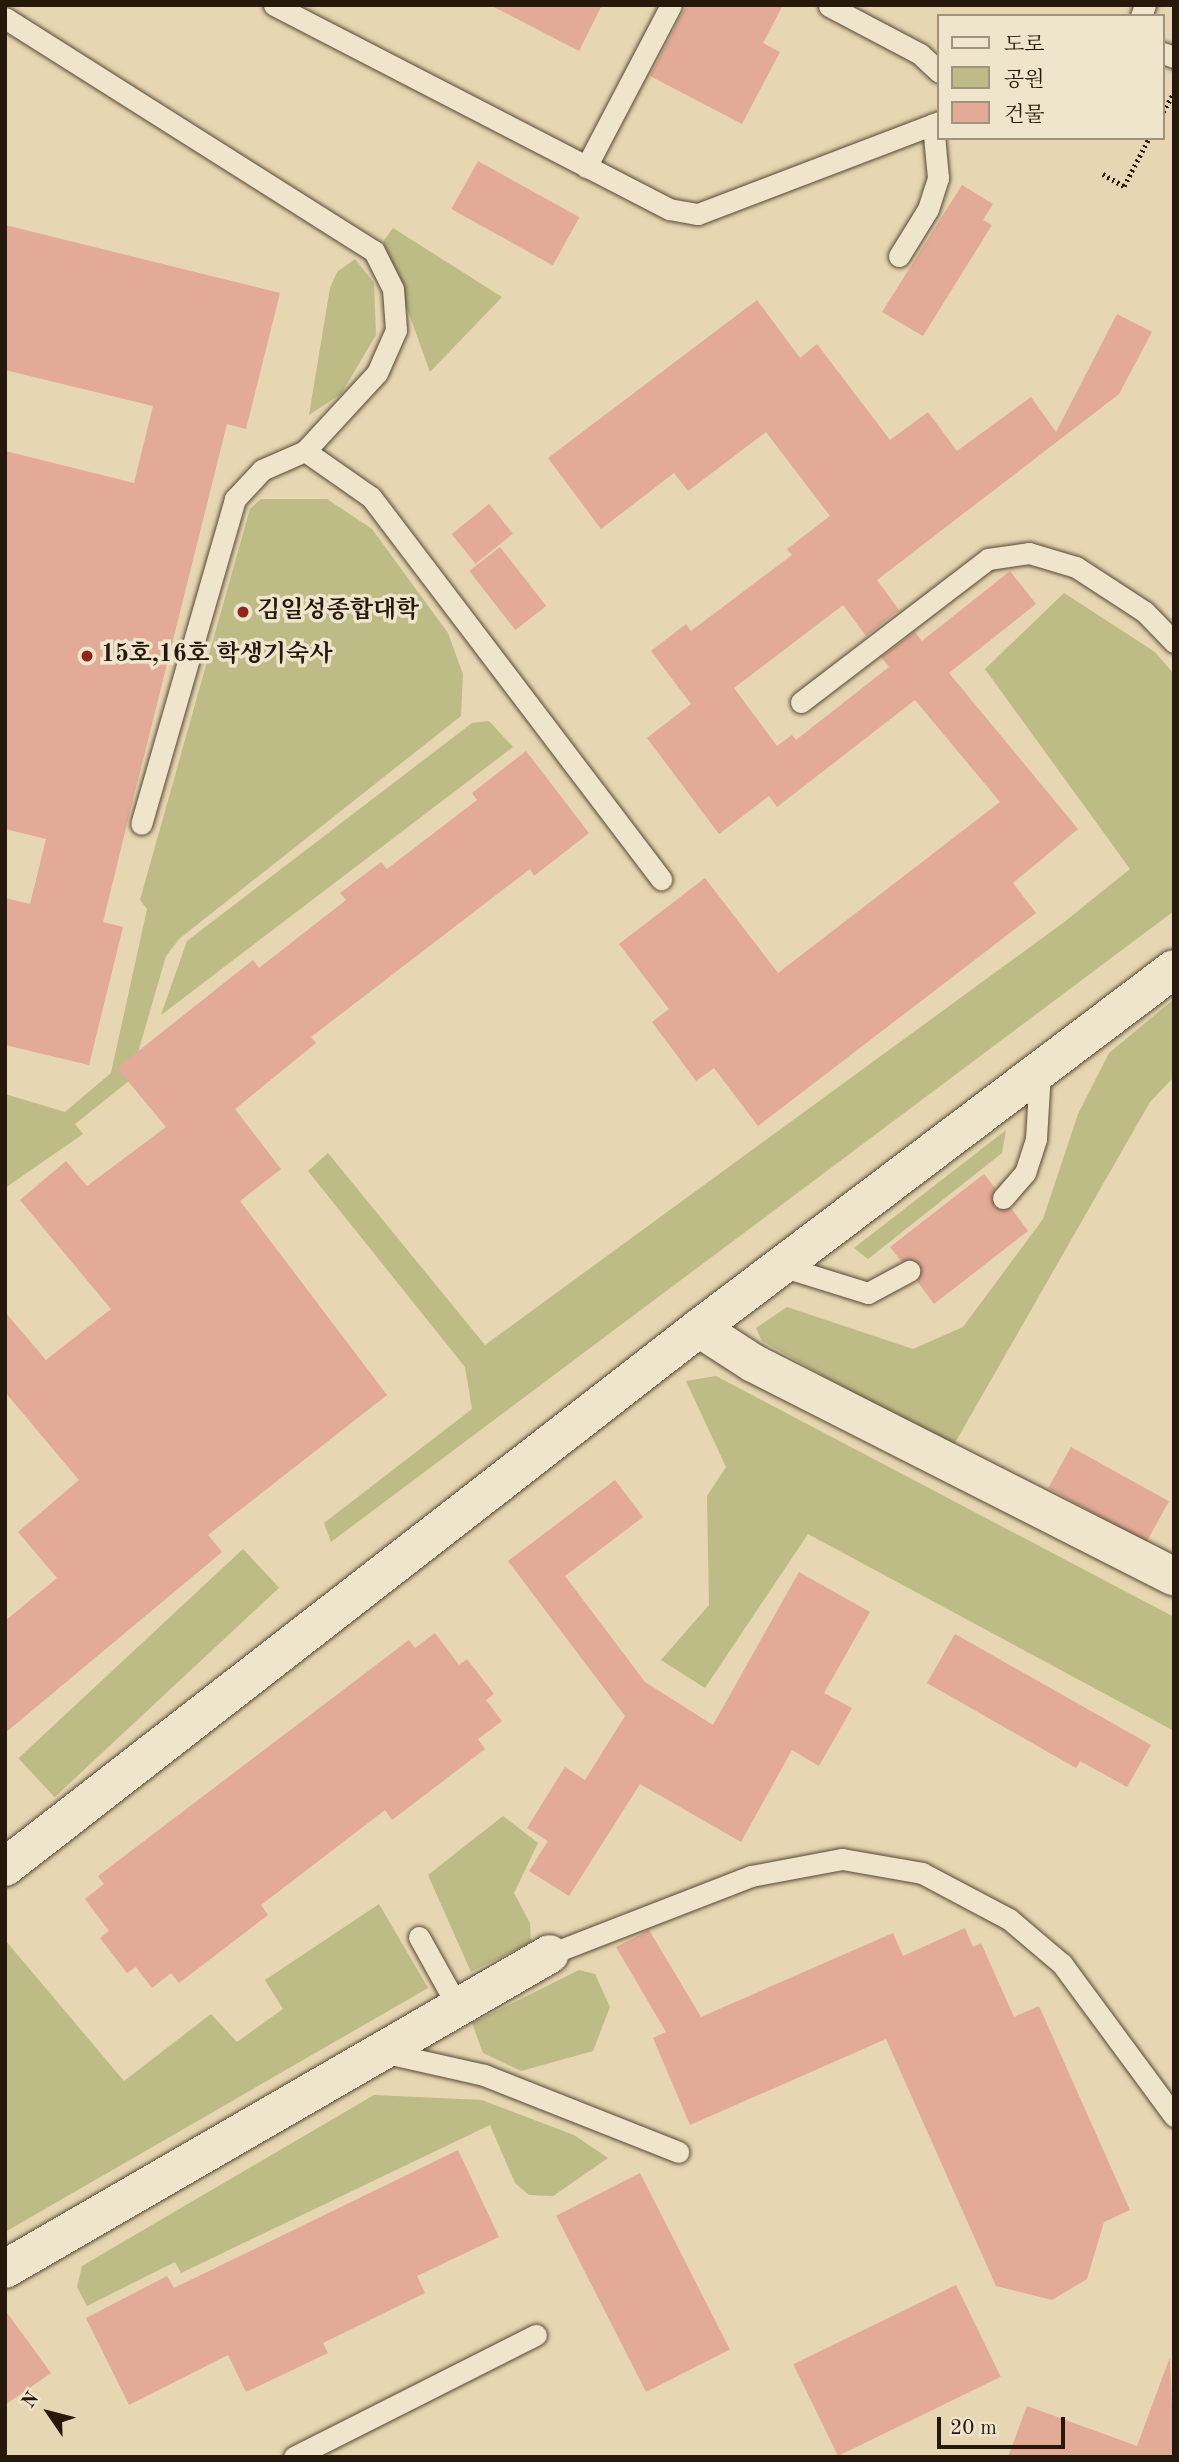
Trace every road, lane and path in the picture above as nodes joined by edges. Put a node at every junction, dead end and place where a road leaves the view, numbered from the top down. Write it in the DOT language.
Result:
graph roads {
  1 [pos="274,5"];
  2 [pos="671,5"];
  3 [pos="830,6"];
  4 [pos="5,18"];
  5 [pos="937,70"];
  6 [pos="1174,92"];
  7 [pos="1165,108"];
  8 [pos="936,123"];
  9 [pos="1148,140"];
  10 [pos="586,167"];
  11 [pos="1103,174"];
  12 [pos="899,256"];
  13 [pos="305,452"];
  14 [pos="1174,642"];
  15 [pos="801,702"];
  16 [pos="141,824"];
  17 [pos="661,879"];
  18 [pos="1174,969"];
  19 [pos="1040,1072"];
  20 [pos="1003,1198"];
  21 [pos="781,1266"];
  22 [pos="909,1270"];
  23 [pos="699,1328"];
  24 [pos="1174,1577"];
  25 [pos="5,1867"];
  26 [pos="419,1937"];
  27 [pos="550,1954"];
  28 [pos="458,2007"];
  29 [pos="380,2051"];
  30 [pos="1174,2116"];
  31 [pos="678,2152"];
  32 [pos="5,2269"];
  33 [pos="536,2335"];
  34 [pos="294,2457"];
  1 -- 10 [label="lane"];
  2 -- 10 [label="lane"];
  3 -- 5 [label="lane"];
  4 -- 13 [label="lane"];
  6 -- 7 [label="path"];
  8 -- 10 [label="lane"];
  8 -- 12 [label="lane"];
  9 -- 11 [label="path"];
  13 -- 16 [label="lane"];
  13 -- 17 [label="lane"];
  14 -- 15 [label="lane"];
  18 -- 19 [label="street"];
  19 -- 20 [label="lane"];
  19 -- 21 [label="street"];
  21 -- 22 [label="lane"];
  21 -- 23 [label="street"];
  23 -- 24 [label="street"];
  23 -- 25 [label="street"];
  26 -- 28 [label="lane"];
  27 -- 28 [label="street"];
  27 -- 30 [label="lane"];
  28 -- 29 [label="street"];
  29 -- 31 [label="lane"];
  29 -- 32 [label="street"];
  33 -- 34 [label="lane"];
}
